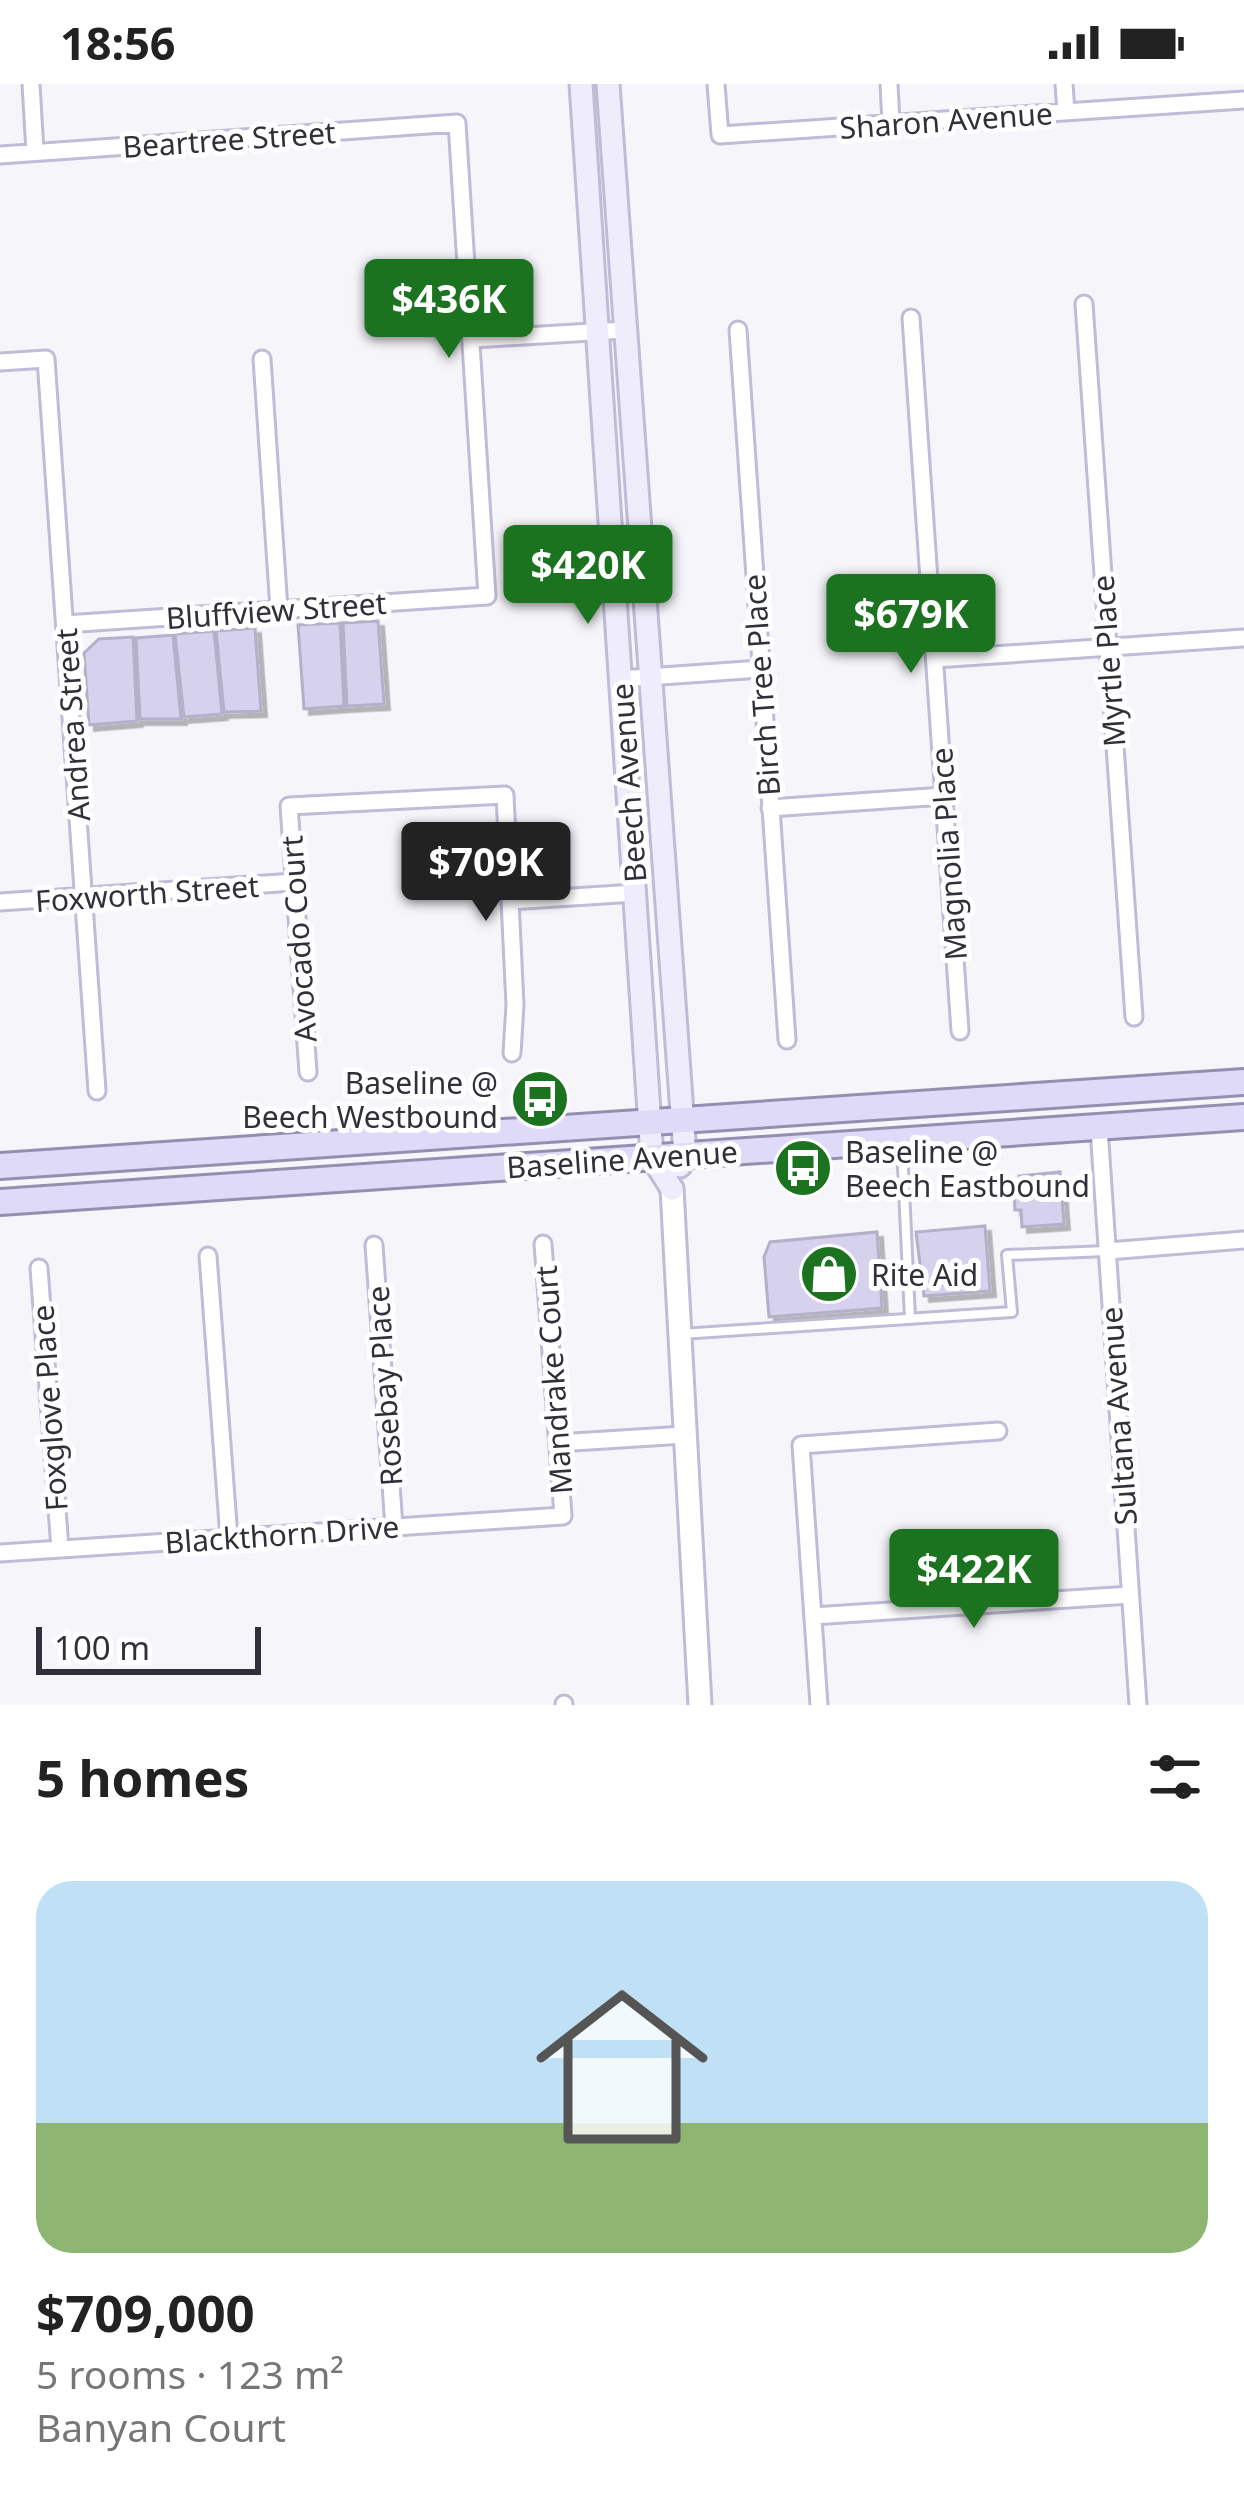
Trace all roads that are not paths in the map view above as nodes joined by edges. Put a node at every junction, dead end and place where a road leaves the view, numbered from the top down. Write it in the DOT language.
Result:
graph roads {
  1 [pos="31,84"];
  2 [pos="581,84"];
  3 [pos="608,84"];
  4 [pos="716,84"];
  5 [pos="889,84"];
  6 [pos="1064,84"];
  7 [pos="1244,100"];
  8 [pos="1066,112"];
  9 [pos="891,123"];
  10 [pos="35,152"];
  11 [pos="0,154"];
  12 [pos="1084,304"];
  13 [pos="911,318"];
  14 [pos="625,330"];
  15 [pos="738,330"];
  16 [pos="598,332"];
  17 [pos="473,339"];
  18 [pos="262,358"];
  19 [pos="0,362"];
  20 [pos="279,609"];
  21 [pos="65,624"];
  22 [pos="1244,638"];
  23 [pos="1107,648"];
  24 [pos="935,658"];
  25 [pos="760,669"];
  26 [pos="649,676"];
  27 [pos="620,679"];
  28 [pos="944,796"];
  29 [pos="770,808"];
  30 [pos="294,882"];
  31 [pos="635,892"];
  32 [pos="84,897"];
  33 [pos="510,901"];
  34 [pos="0,902"];
  35 [pos="1134,1016"];
  36 [pos="960,1031"];
  37 [pos="787,1040"];
  38 [pos="512,1053"];
  39 [pos="308,1072"];
  40 [pos="1244,1082"];
  41 [pos="97,1091"];
  42 [pos="1244,1117"];
  43 [pos="681,1120"];
  44 [pos="650,1122"];
  45 [pos="1099,1128"];
  46 [pos="902,1139"];
  47 [pos="685,1155"];
  48 [pos="652,1157"];
  49 [pos="0,1166"];
  50 [pos="672,1189"];
  51 [pos="0,1202"];
  52 [pos="1244,1240"];
  53 [pos="543,1244"];
  54 [pos="374,1245"];
  55 [pos="1108,1251"];
  56 [pos="208,1256"];
  57 [pos="39,1268"];
  58 [pos="910,1318"];
  59 [pos="679,1334"];
  60 [pos="998,1431"];
  61 [pos="684,1435"];
  62 [pos="558,1443"];
  63 [pos="563,1516"];
  64 [pos="394,1527"];
  65 [pos="229,1538"];
  66 [pos="60,1549"];
  67 [pos="0,1553"];
  68 [pos="1130,1595"];
  69 [pos="813,1616"];
  70 [pos="700,1705"];
  71 [pos="819,1705"];
  72 [pos="1138,1705"];
  1 -- 10 [label="street"];
  2 -- 16 [label="main road, Beech Avenue"];
  3 -- 14 [label="main road, Beech Avenue"];
  4 -- 9 [label="street, Sharon Avenue"];
  5 -- 9 [label="street"];
  6 -- 8 [label="street"];
  7 -- 8 [label="street, Sharon Avenue"];
  8 -- 9 [label="street, Sharon Avenue"];
  10 -- 11 [label="street, Beartree Street"];
  10 -- 17 [label="street, Beartree Street"];
  12 -- 23 [label="street, Myrtle Place"];
  13 -- 24 [label="street, Magnolia Place"];
  14 -- 16 [label="street"];
  14 -- 26 [label="main road, Beech Avenue"];
  15 -- 25 [label="street, Birch Tree Place"];
  16 -- 17 [label="street"];
  16 -- 27 [label="main road, Beech Avenue"];
  17 -- 20 [label="street, Bluffview Street"];
  18 -- 20 [label="street"];
  19 -- 21 [label="street, Andrea Street"];
  20 -- 21 [label="street, Bluffview Street"];
  21 -- 32 [label="street, Andrea Street"];
  22 -- 23 [label="street"];
  23 -- 24 [label="street"];
  23 -- 35 [label="street, Myrtle Place"];
  24 -- 28 [label="street, Magnolia Place"];
  25 -- 26 [label="street"];
  25 -- 29 [label="street, Birch Tree Place"];
  26 -- 27 [label="street"];
  26 -- 43 [label="main road, Beech Avenue"];
  27 -- 31 [label="main road, Beech Avenue"];
  28 -- 29 [label="street"];
  28 -- 36 [label="street, Magnolia Place"];
  29 -- 37 [label="street, Birch Tree Place"];
  30 -- 32 [label="street, Foxworth Street"];
  30 -- 33 [label="street, Avocado Court"];
  30 -- 39 [label="street, Avocado Court"];
  31 -- 33 [label="street"];
  31 -- 44 [label="main road, Beech Avenue"];
  32 -- 34 [label="street, Foxworth Street"];
  32 -- 41 [label="street, Andrea Street"];
  33 -- 38 [label="street"];
  40 -- 43 [label="main road, Baseline Avenue"];
  42 -- 45 [label="main road, Baseline Avenue"];
  43 -- 44 [label="main road, Baseline Avenue"];
  43 -- 47 [label="main road, Beech Avenue"];
  44 -- 48 [label="main road, Beech Avenue"];
  44 -- 49 [label="main road, Baseline Avenue"];
  45 -- 46 [label="main road, Baseline Avenue"];
  45 -- 55 [label="street, Sultana Avenue"];
  46 -- 47 [label="main road, Baseline Avenue"];
  46 -- 58 [label="lane"];
  47 -- 48 [label="main road, Baseline Avenue"];
  47 -- 50 [label="main road, Beech Avenue"];
  48 -- 50 [label="main road, Beech Avenue"];
  48 -- 51 [label="main road, Baseline Avenue"];
  50 -- 59 [label="street, Beech Avenue"];
  52 -- 55 [label="street"];
  53 -- 62 [label="street, Mandrake Court"];
  54 -- 64 [label="street, Rosebay Place"];
  55 -- 58 [label="lane"];
  55 -- 68 [label="street, Sultana Avenue"];
  56 -- 65 [label="street"];
  57 -- 66 [label="street, Foxglove Place"];
  58 -- 59 [label="lane"];
  59 -- 61 [label="street, Beech Avenue"];
  60 -- 69 [label="street"];
  61 -- 62 [label="street"];
  61 -- 70 [label="street, Beech Avenue"];
  62 -- 63 [label="street, Mandrake Court"];
  63 -- 64 [label="street, Blackthorn Drive"];
  64 -- 65 [label="street, Blackthorn Drive"];
  65 -- 66 [label="street, Blackthorn Drive"];
  66 -- 67 [label="street, Blackthorn Drive"];
  68 -- 69 [label="street"];
  68 -- 72 [label="street, Sultana Avenue"];
  69 -- 71 [label="street"];
}
